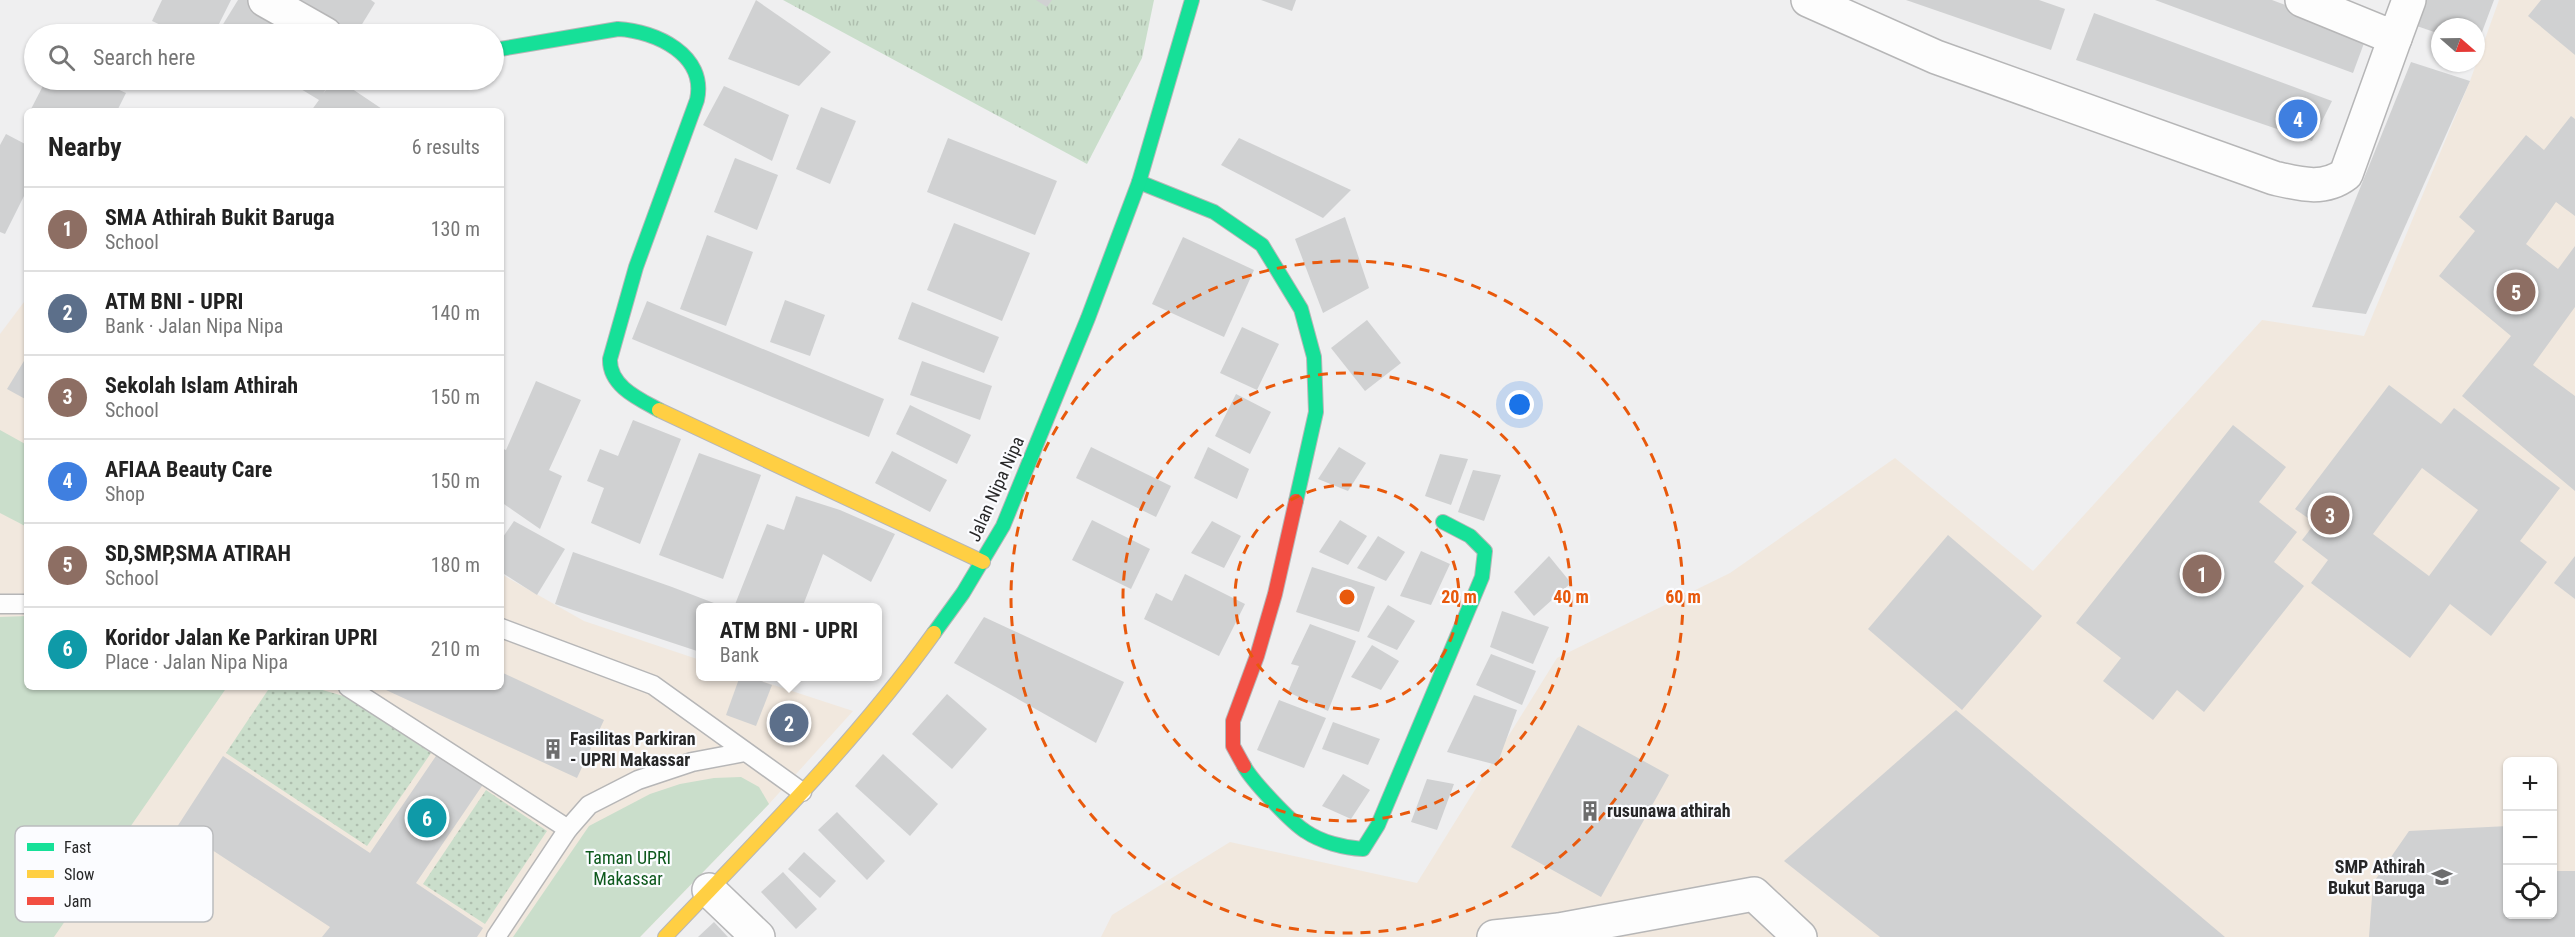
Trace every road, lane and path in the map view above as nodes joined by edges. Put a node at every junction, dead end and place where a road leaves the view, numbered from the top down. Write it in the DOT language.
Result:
graph roads {
  1 [pos="265,0"];
  2 [pos="1192,0"];
  3 [pos="1808,0"];
  4 [pos="2302,0"];
  5 [pos="2409,0"];
  6 [pos="307,24"];
  7 [pos="2395,38"];
  8 [pos="504,48"];
  9 [pos="1139,182"];
  10 [pos="1443,522"];
  11 [pos="983,562"];
  12 [pos="0,604"];
  13 [pos="24,604"];
  14 [pos="504,629"];
  15 [pos="353,690"];
  16 [pos="745,752"];
  17 [pos="802,792"];
  18 [pos="568,829"];
  19 [pos="709,890"];
  20 [pos="496,937"];
  21 [pos="664,937"];
  22 [pos="758,937"];
  23 [pos="1494,937"];
  24 [pos="1800,937"];
  1 -- 6 [label="street"];
  2 -- 9 [label="street, Jalan Nipa Nipa"];
  3 -- 7 [label="street"];
  4 -- 7 [label="street"];
  5 -- 7 [label="street"];
  8 -- 11 [label="street"];
  9 -- 10 [label="street"];
  9 -- 11 [label="street, Jalan Nipa Nipa"];
  11 -- 17 [label="street, Jalan Nipa Nipa"];
  12 -- 13 [label="lane"];
  14 -- 16 [label="lane"];
  15 -- 18 [label="lane"];
  16 -- 17 [label="lane"];
  16 -- 18 [label="lane"];
  17 -- 19 [label="street, Jalan Nipa Nipa"];
  18 -- 20 [label="lane"];
  19 -- 21 [label="street, Jalan Nipa Nipa"];
  19 -- 22 [label="street"];
  23 -- 24 [label="street"];
}
